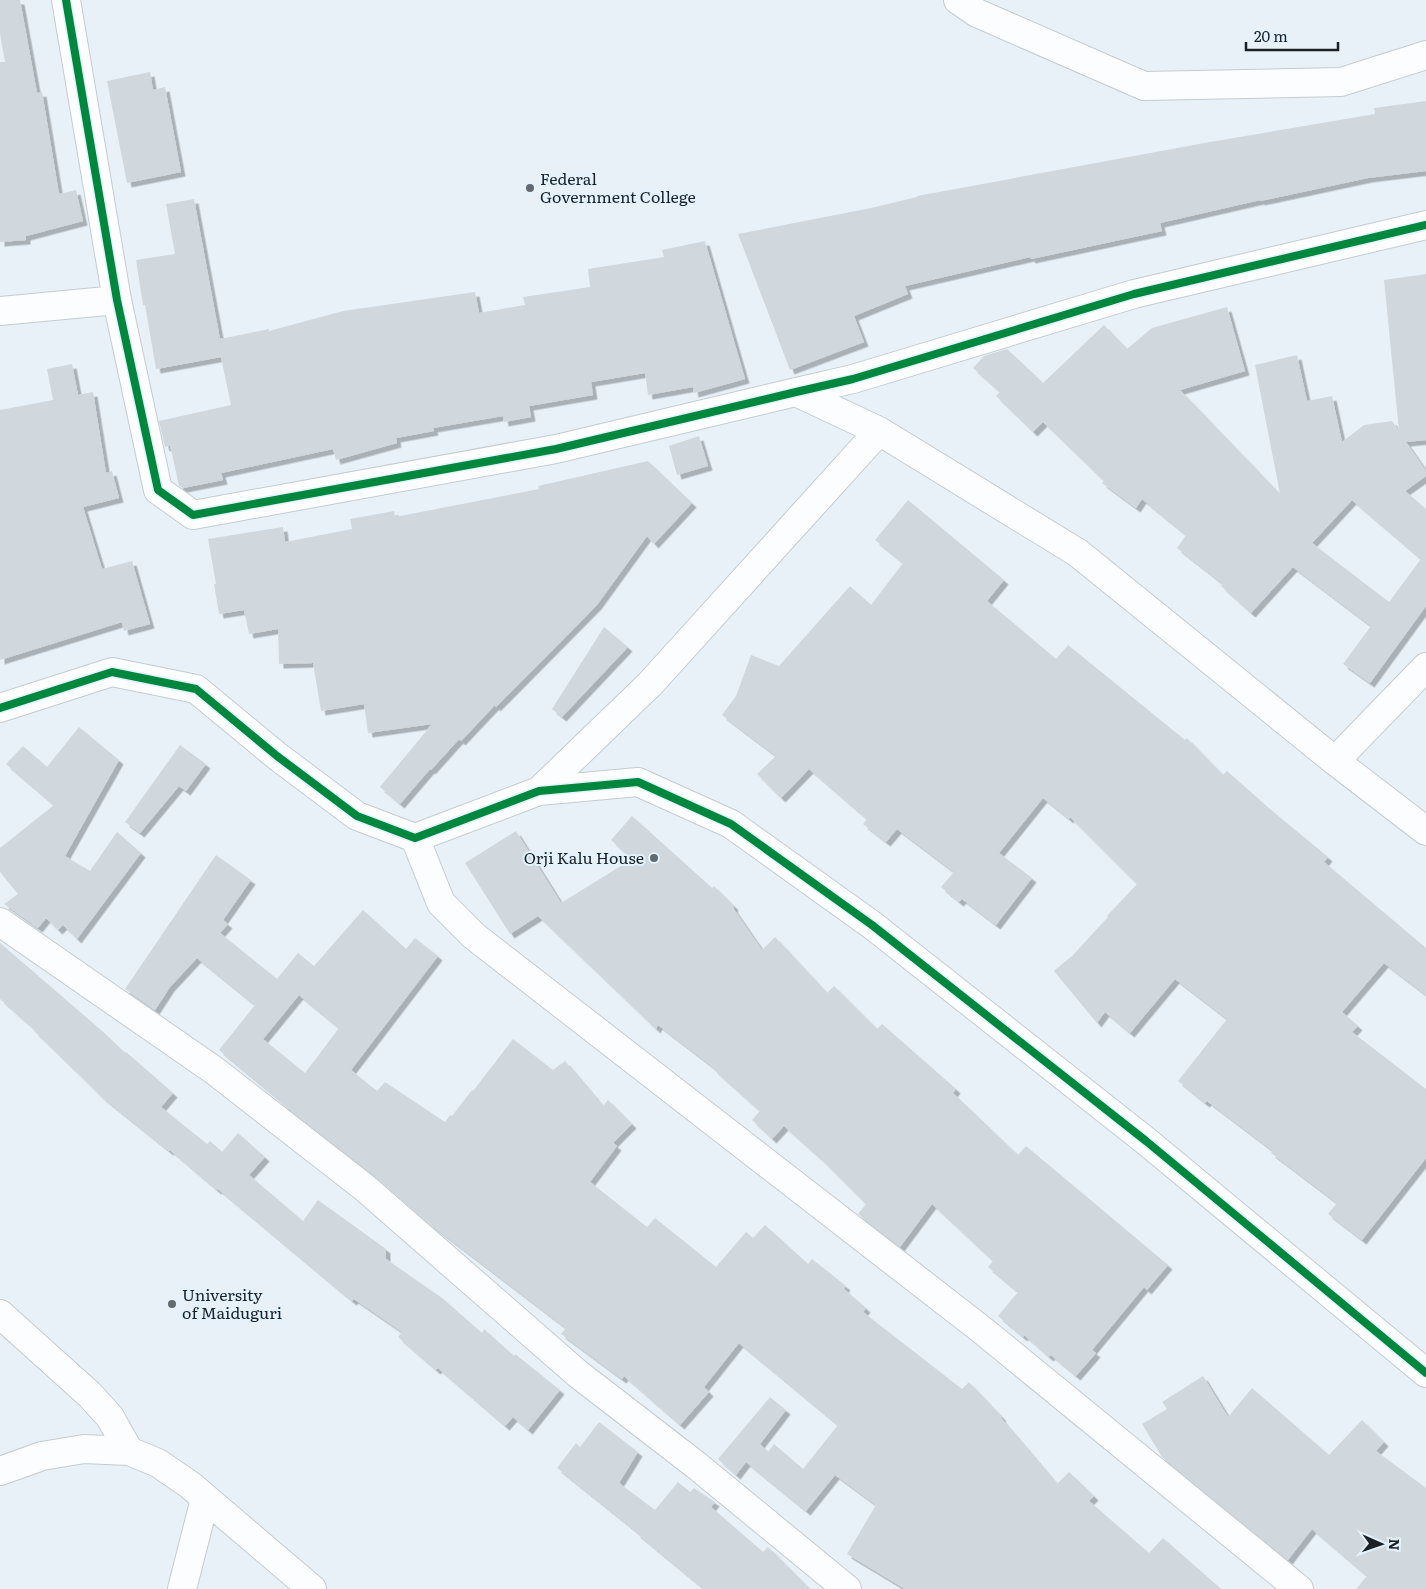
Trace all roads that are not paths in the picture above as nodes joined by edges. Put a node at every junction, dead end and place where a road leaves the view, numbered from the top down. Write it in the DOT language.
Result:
graph roads {
  1 [pos="66,0"];
  2 [pos="958,0"];
  3 [pos="1426,55"];
  4 [pos="1426,225"];
  5 [pos="117,300"];
  6 [pos="0,311"];
  7 [pos="796,392"];
  8 [pos="879,431"];
  9 [pos="1426,667"];
  10 [pos="0,708"];
  11 [pos="1334,761"];
  12 [pos="539,790"];
  13 [pos="1426,831"];
  14 [pos="415,838"];
  15 [pos="0,922"];
  16 [pos="0,1314"];
  17 [pos="1426,1373"];
  18 [pos="129,1451"];
  19 [pos="0,1471"];
  20 [pos="205,1499"];
  21 [pos="182,1589"];
  22 [pos="312,1589"];
  23 [pos="848,1589"];
  24 [pos="1300,1589"];
  1 -- 5 [label="street"];
  2 -- 3 [label="street"];
  4 -- 7 [label="street"];
  5 -- 6 [label="street"];
  5 -- 7 [label="street"];
  7 -- 8 [label="street"];
  8 -- 11 [label="street"];
  8 -- 12 [label="street"];
  9 -- 11 [label="street"];
  10 -- 14 [label="street"];
  11 -- 13 [label="street"];
  12 -- 14 [label="street"];
  12 -- 17 [label="street"];
  14 -- 24 [label="street"];
  15 -- 23 [label="street"];
  16 -- 18 [label="street"];
  18 -- 19 [label="street"];
  18 -- 20 [label="street"];
  20 -- 21 [label="street"];
  20 -- 22 [label="street"];
}
